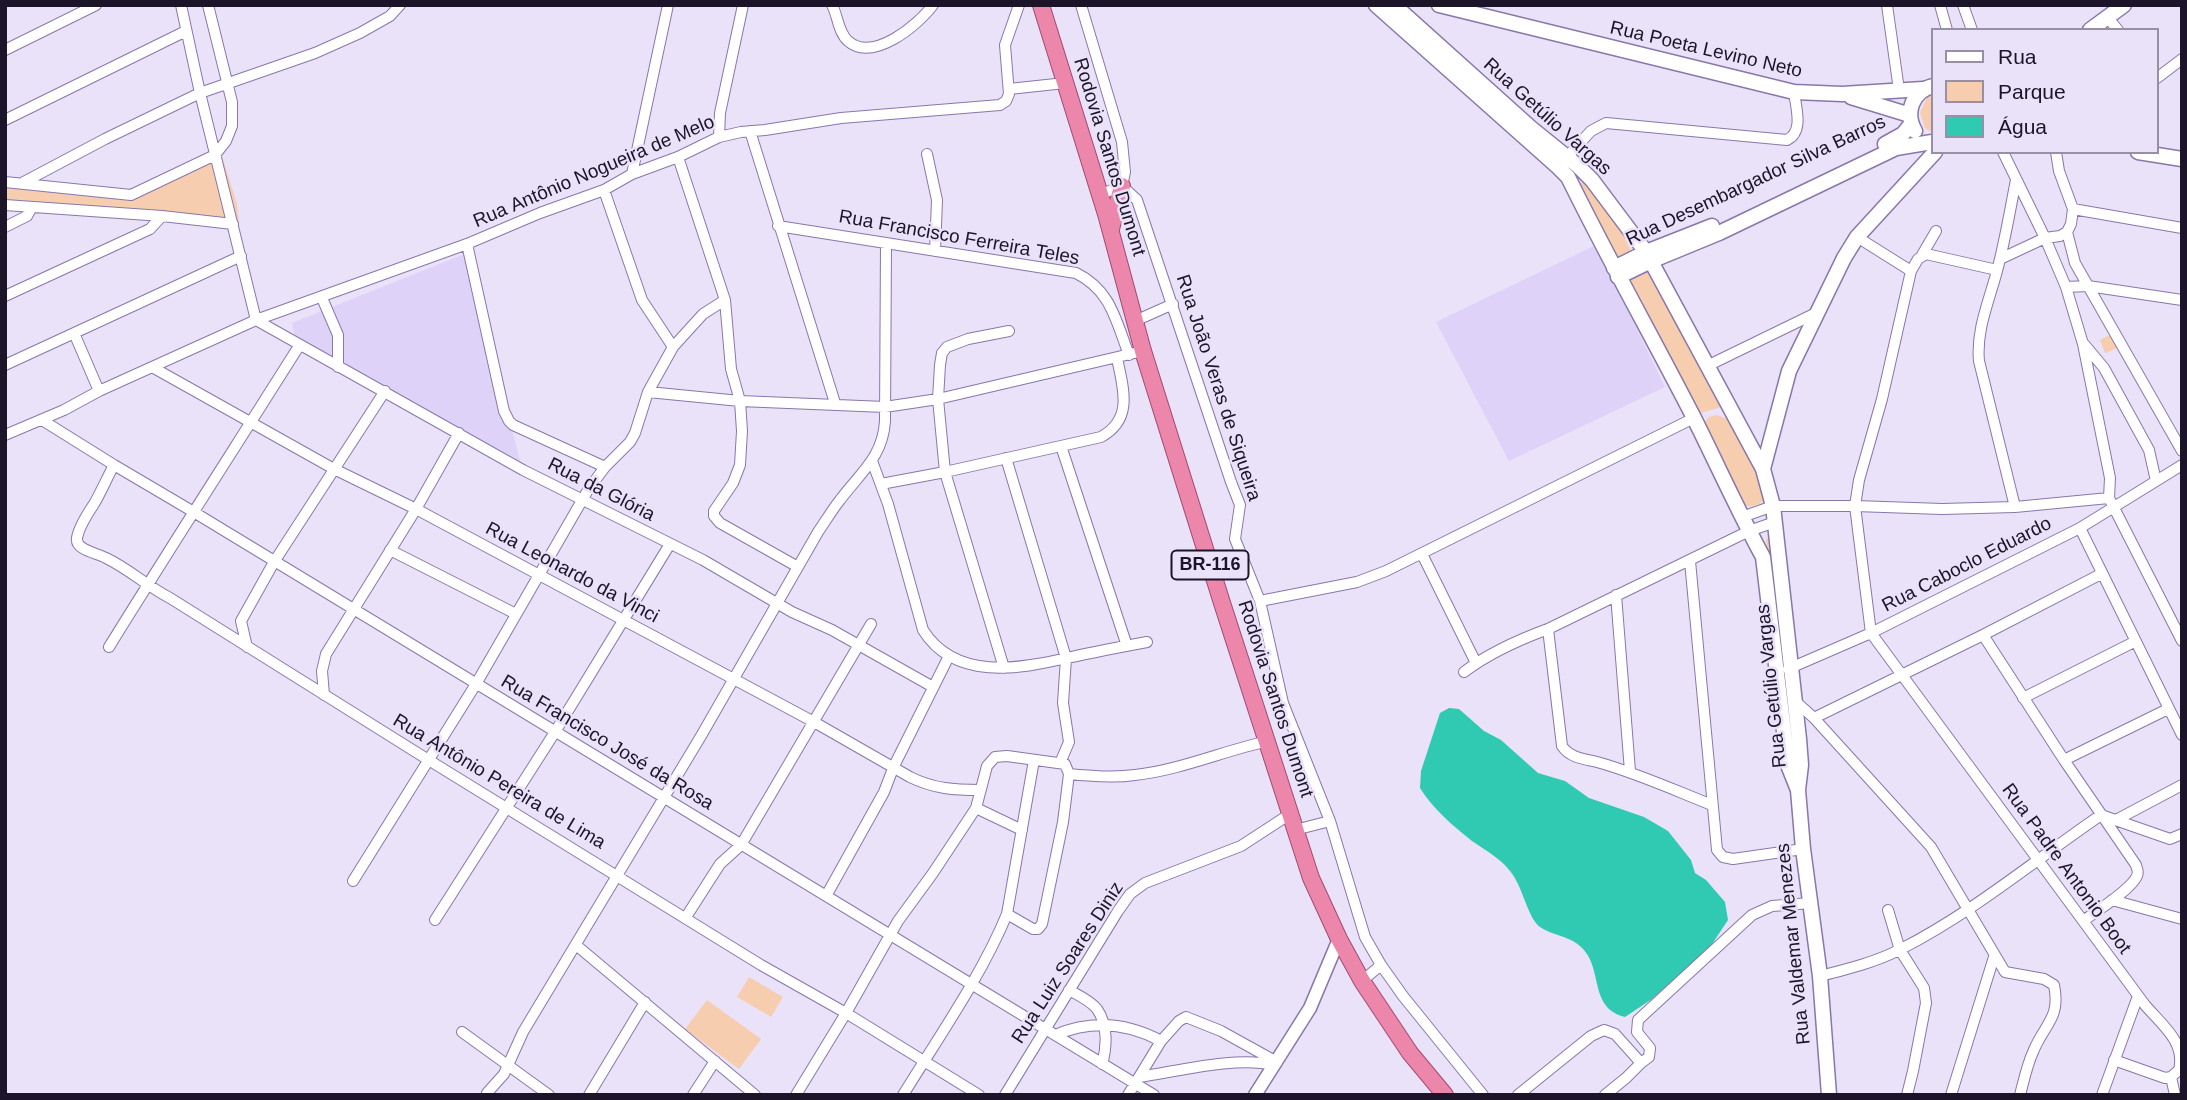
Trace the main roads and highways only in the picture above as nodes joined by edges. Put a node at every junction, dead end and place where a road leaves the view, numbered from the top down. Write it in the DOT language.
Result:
graph roads {
  1 [pos="1041,5"];
  2 [pos="1376,5"];
  3 [pos="1395,5"];
  4 [pos="1439,5"];
  5 [pos="2124,5"];
  6 [pos="2093,28"];
  7 [pos="1930,87"];
  8 [pos="1842,94"];
  9 [pos="1508,114"];
  10 [pos="1910,120"];
  11 [pos="1932,145"];
  12 [pos="1932,146"];
  13 [pos="1932,147"];
  14 [pos="2150,154"];
  15 [pos="2182,159"];
  16 [pos="1562,163"];
  17 [pos="1834,173"];
  18 [pos="1122,186"];
  19 [pos="1111,232"];
  20 [pos="1648,256"];
  21 [pos="1616,273"];
  22 [pos="1763,469"];
  23 [pos="1784,670"];
  24 [pos="1798,790"];
  25 [pos="1445,1095"];
  26 [pos="1829,1095"];
  1 -- 19 [label="highway, Rodovia Santos Dumont / BR-116"];
  2 -- 9 [label="main road, Rua Getúlio Vargas"];
  3 -- 9 [label="main road, Rua Getúlio Vargas"];
  4 -- 8 [label="main road, Rua Poeta Levino Neto"];
  5 -- 6 [label="main road"];
  7 -- 8 [label="main road, Rua Poeta Levino Neto"];
  7 -- 10 [label="main road"];
  8 -- 10 [label="main road, Rua Poeta Levino Neto"];
  9 -- 16 [label="main road, Rua Getúlio Vargas"];
  10 -- 11 [label="main road"];
  10 -- 17 [label="main road, Rua Desembargador Silva Barros"];
  12 -- 17 [label="main road, Rua Desembargador Silva Barros"];
  13 -- 22 [label="main road"];
  14 -- 15 [label="main road"];
  16 -- 20 [label="main road, Rua Getúlio Vargas"];
  16 -- 21 [label="main road, Rua Getúlio Vargas"];
  17 -- 20 [label="main road, Rua Desembargador Silva Barros"];
  18 -- 19 [label="highway"];
  19 -- 25 [label="highway, Rodovia Santos Dumont / BR-116"];
  20 -- 21 [label="main road, Rua Desembargador Silva Barros"];
  20 -- 22 [label="main road, Rua Getúlio Vargas"];
  21 -- 23 [label="main road, Rua Getúlio Vargas"];
  22 -- 23 [label="main road, Rua Getúlio Vargas"];
  23 -- 24 [label="main road, Rua Getúlio Vargas"];
  23 -- 24 [label="main road, Rua Getúlio Vargas"];
  24 -- 26 [label="main road, Rua Valdemar Menezes"];
}
